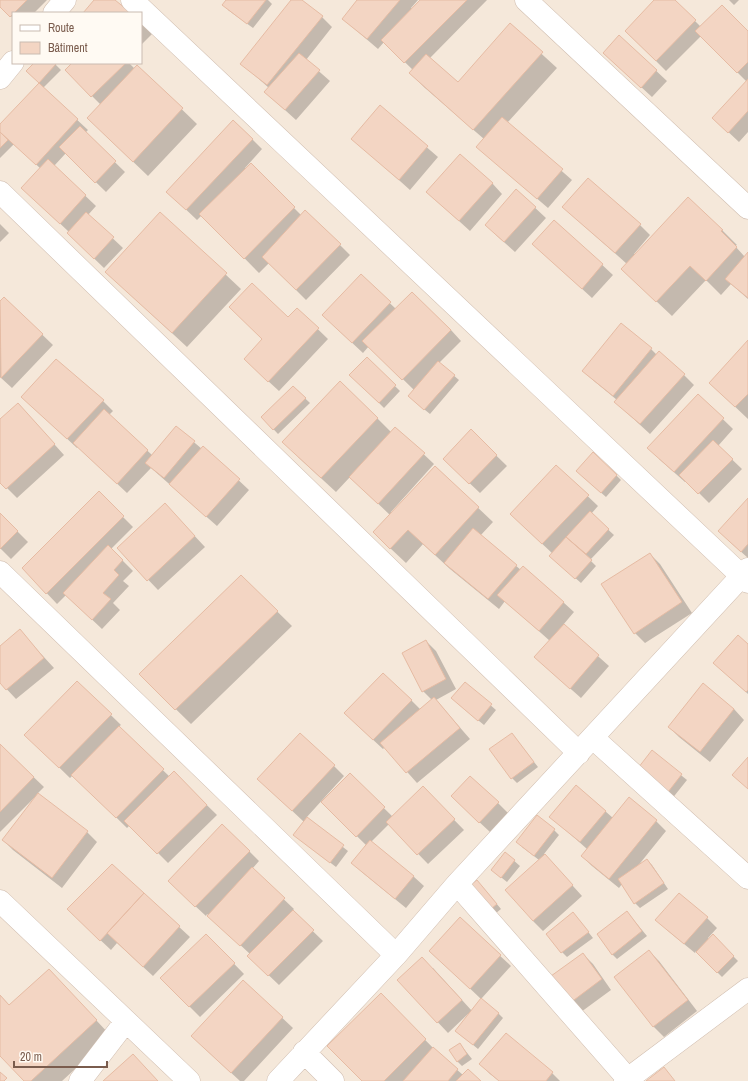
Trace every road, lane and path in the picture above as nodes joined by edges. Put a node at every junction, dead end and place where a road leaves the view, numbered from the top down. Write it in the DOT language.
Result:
graph roads {
  1 [pos="65,0"];
  2 [pos="132,0"];
  3 [pos="526,0"];
  4 [pos="55,12"];
  5 [pos="12,63"];
  6 [pos="0,78"];
  7 [pos="0,192"];
  8 [pos="748,208"];
  9 [pos="0,572"];
  10 [pos="746,576"];
  11 [pos="586,746"];
  12 [pos="748,878"];
  13 [pos="456,884"];
  14 [pos="0,901"];
  15 [pos="396,954"];
  16 [pos="748,989"];
  17 [pos="126,1021"];
  18 [pos="304,1052"];
  19 [pos="627,1080"];
  20 [pos="80,1081"];
  21 [pos="189,1081"];
  22 [pos="278,1081"];
  23 [pos="333,1081"];
  1 -- 4 [label="street"];
  2 -- 10 [label="street"];
  3 -- 8 [label="street"];
  5 -- 6 [label="street"];
  7 -- 11 [label="street"];
  9 -- 15 [label="street"];
  10 -- 11 [label="street"];
  11 -- 12 [label="street"];
  11 -- 13 [label="street"];
  13 -- 15 [label="street"];
  13 -- 19 [label="street"];
  14 -- 17 [label="street"];
  15 -- 18 [label="street"];
  16 -- 19 [label="street"];
  17 -- 20 [label="street"];
  17 -- 21 [label="street"];
  18 -- 22 [label="street"];
  18 -- 23 [label="street"];
}
